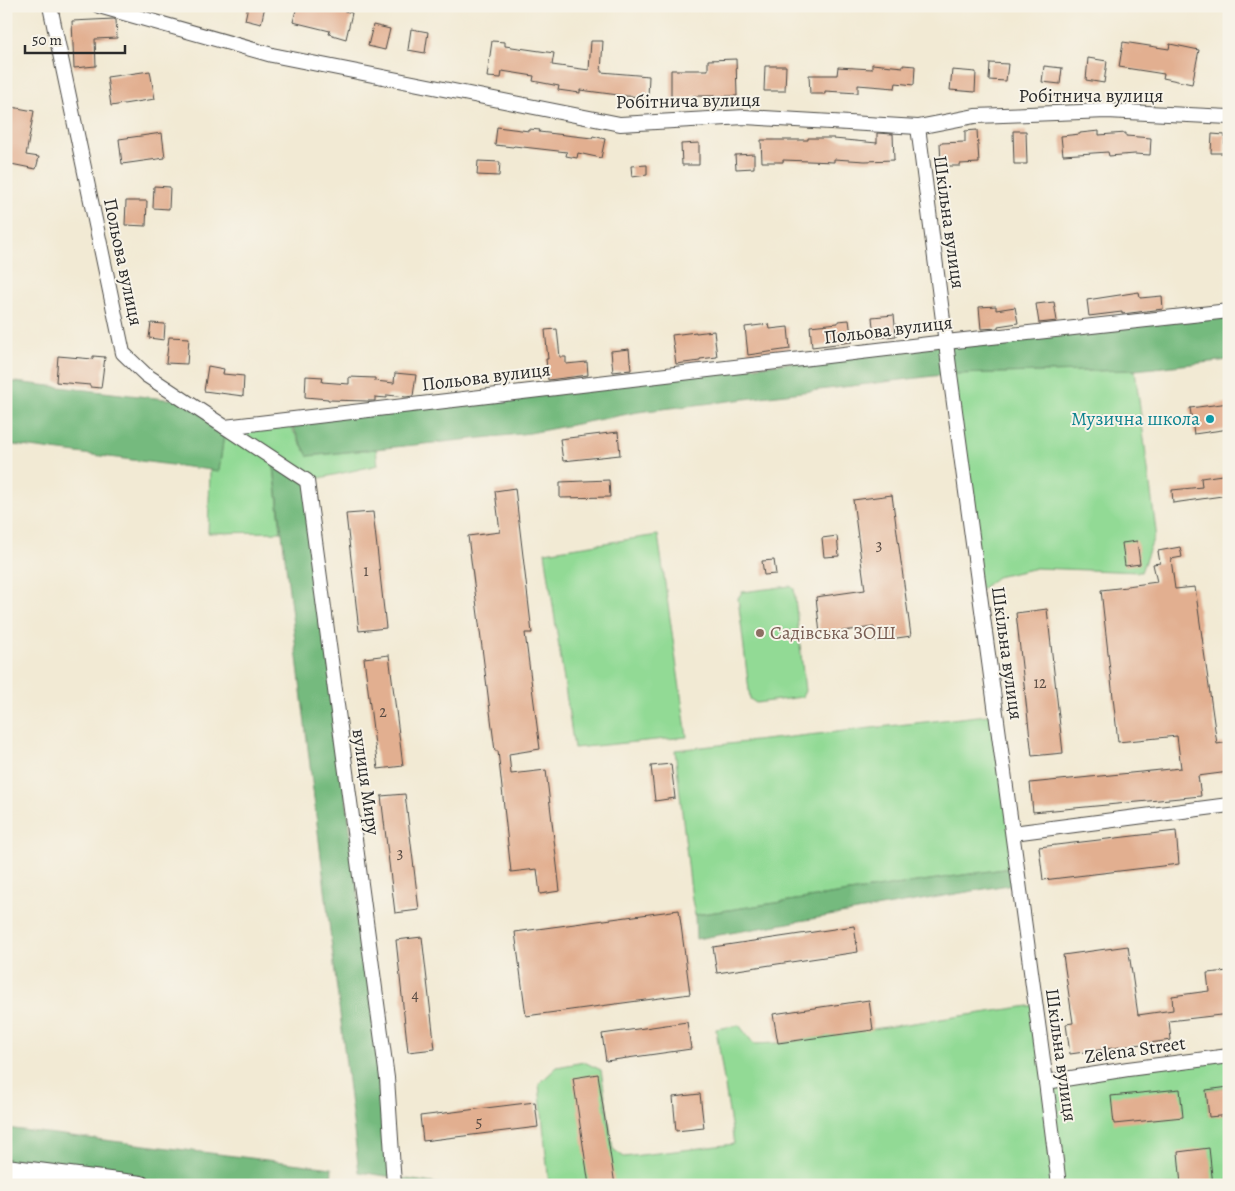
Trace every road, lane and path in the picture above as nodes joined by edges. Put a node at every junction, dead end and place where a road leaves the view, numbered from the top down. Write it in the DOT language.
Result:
graph roads {
  1 [pos="50,6"];
  2 [pos="99,6"];
  3 [pos="1229,116"];
  4 [pos="918,127"];
  5 [pos="1229,311"];
  6 [pos="946,342"];
  7 [pos="225,427"];
  8 [pos="1229,805"];
  9 [pos="1013,833"];
  10 [pos="1229,1056"];
  11 [pos="1046,1082"];
  12 [pos="6,1168"];
  13 [pos="141,1185"];
  14 [pos="394,1185"];
  15 [pos="1059,1185"];
  1 -- 7 [label="street, Польова вулиця"];
  2 -- 4 [label="street, Робітнича вулиця"];
  3 -- 4 [label="street, Робітнича вулиця"];
  4 -- 6 [label="street, Шкільна вулиця"];
  5 -- 6 [label="street, Польова вулиця"];
  6 -- 7 [label="street, Польова вулиця"];
  6 -- 9 [label="street, Шкільна вулиця"];
  7 -- 14 [label="street, вулиця Миру"];
  8 -- 9 [label="street"];
  9 -- 11 [label="street, Шкільна вулиця"];
  10 -- 11 [label="street, Zelena Street"];
  11 -- 15 [label="street, Шкільна вулиця"];
  12 -- 13 [label="street"];
}
